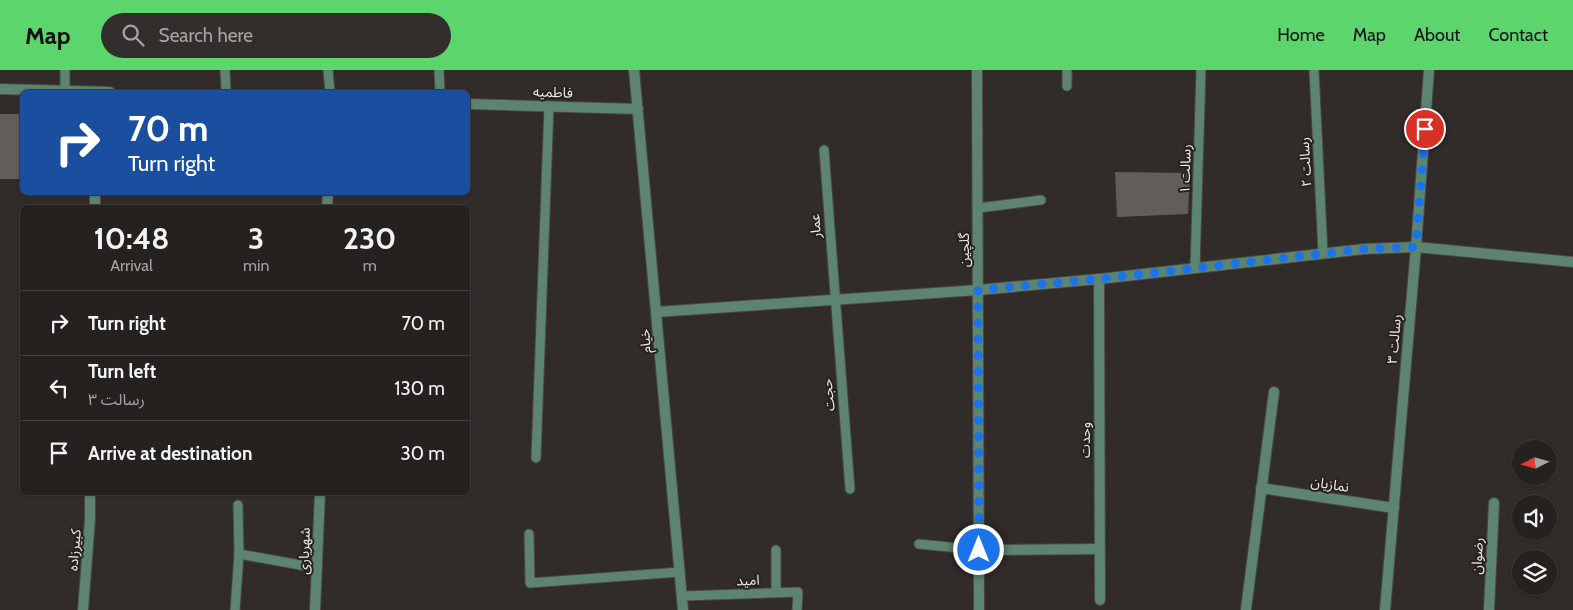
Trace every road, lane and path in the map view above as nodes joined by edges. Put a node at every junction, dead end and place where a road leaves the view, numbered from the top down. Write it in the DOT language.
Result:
graph roads {
  1 [pos="65,70"];
  2 [pos="225,70"];
  3 [pos="328,70"];
  4 [pos="438,70"];
  5 [pos="634,70"];
  6 [pos="977,70"];
  7 [pos="1067,70"];
  8 [pos="1201,70"];
  9 [pos="1314,70"];
  10 [pos="1429,70"];
  11 [pos="1067,86"];
  12 [pos="0,89"];
  13 [pos="32,90"];
  14 [pos="65,90"];
  15 [pos="226,90"];
  16 [pos="330,90"];
  17 [pos="440,90"];
  18 [pos="470,104"];
  19 [pos="549,106"];
  20 [pos="638,109"];
  21 [pos="824,150"];
  22 [pos="1041,200"];
  23 [pos="978,208"];
  24 [pos="1416,247"];
  25 [pos="1323,253"];
  26 [pos="1573,262"];
  27 [pos="1195,268"];
  28 [pos="1099,279"];
  29 [pos="978,290"];
  30 [pos="834,300"];
  31 [pos="656,312"];
  32 [pos="1274,392"];
  33 [pos="536,458"];
  34 [pos="850,488"];
  35 [pos="1262,488"];
  36 [pos="90,495"];
  37 [pos="320,495"];
  38 [pos="1494,503"];
  39 [pos="238,505"];
  40 [pos="1394,508"];
  41 [pos="529,534"];
  42 [pos="918,544"];
  43 [pos="1100,549"];
  44 [pos="776,550"];
  45 [pos="979,550"];
  46 [pos="239,554"];
  47 [pos="318,568"];
  48 [pos="680,572"];
  49 [pos="776,592"];
  50 [pos="682,596"];
  51 [pos="1100,600"];
  52 [pos="83,610"];
  53 [pos="235,610"];
  54 [pos="315,610"];
  55 [pos="683,610"];
  56 [pos="797,610"];
  57 [pos="979,610"];
  58 [pos="1246,610"];
  59 [pos="1385,610"];
  60 [pos="1488,610"];
  1 -- 14 [label="lane"];
  2 -- 15 [label="lane"];
  3 -- 16 [label="lane"];
  4 -- 17 [label="lane"];
  5 -- 20 [label="street, خیام"];
  6 -- 23 [label="street, گلچین"];
  7 -- 11 [label="lane"];
  8 -- 27 [label="lane, رسالت ۱"];
  9 -- 25 [label="lane, رسالت ۲"];
  10 -- 24 [label="street, رسالت ۳"];
  12 -- 13 [label="street"];
  18 -- 19 [label="street, فاطمیه"];
  19 -- 20 [label="street, فاطمیه"];
  19 -- 33 [label="lane"];
  20 -- 31 [label="street, خیام"];
  21 -- 30 [label="lane, عمار"];
  22 -- 23 [label="lane"];
  23 -- 29 [label="street, گلچین"];
  24 -- 25 [label="street"];
  24 -- 26 [label="street"];
  24 -- 40 [label="street, رسالت ۳"];
  25 -- 27 [label="street"];
  27 -- 28 [label="street"];
  28 -- 29 [label="street"];
  28 -- 43 [label="street, وحدت"];
  29 -- 30 [label="street"];
  29 -- 45 [label="street, گلچین"];
  30 -- 31 [label="street"];
  30 -- 34 [label="lane, حجت"];
  31 -- 48 [label="street, خیام"];
  32 -- 35 [label="street"];
  35 -- 40 [label="street, نمازیان"];
  35 -- 58 [label="street"];
  36 -- 52 [label="street, کبیرزاده"];
  37 -- 47 [label="street, شهریاری"];
  38 -- 60 [label="street, رضوان"];
  39 -- 46 [label="lane"];
  40 -- 59 [label="street, رسالت ۳"];
  41 -- 48 [label="lane"];
  42 -- 45 [label="lane"];
  43 -- 45 [label="street"];
  43 -- 51 [label="street, وحدت"];
  44 -- 49 [label="lane"];
  45 -- 57 [label="street, گلچین"];
  46 -- 47 [label="lane"];
  46 -- 53 [label="lane"];
  47 -- 54 [label="street, شهریاری"];
  48 -- 50 [label="street, خیام"];
  49 -- 50 [label="lane, امید"];
  49 -- 56 [label="lane, امید"];
  50 -- 55 [label="street, خیام"];
}
